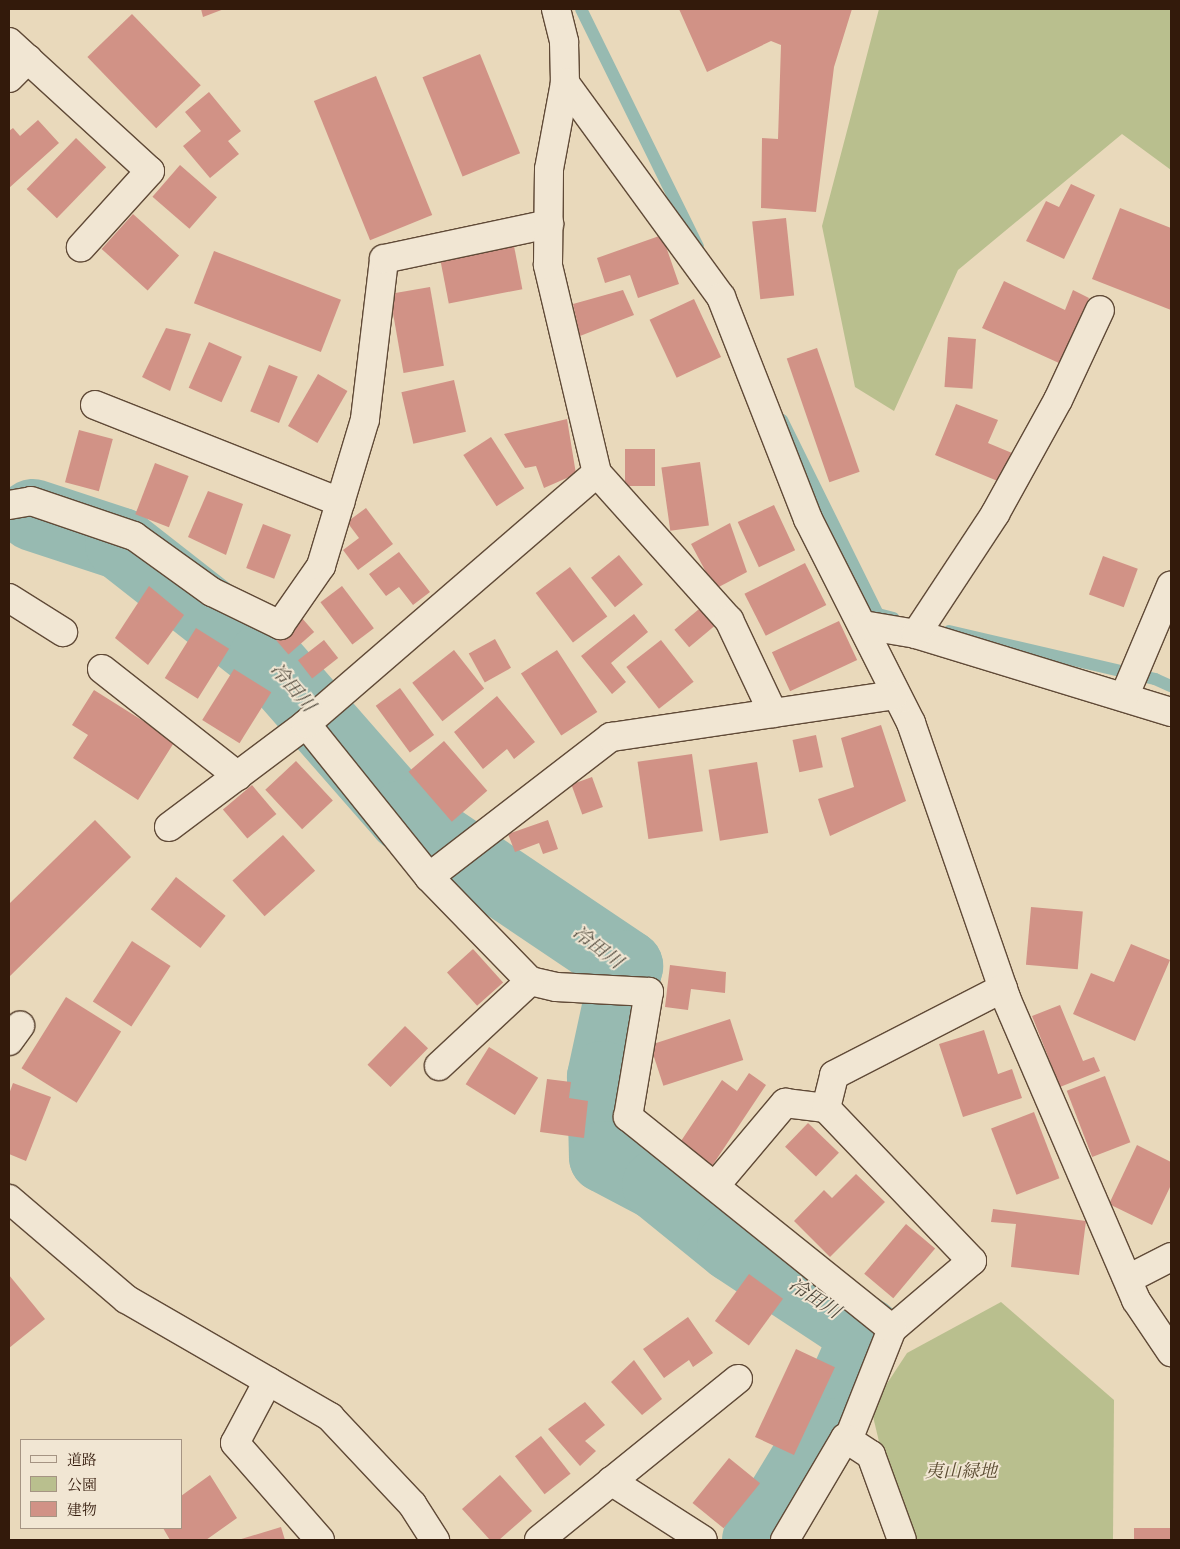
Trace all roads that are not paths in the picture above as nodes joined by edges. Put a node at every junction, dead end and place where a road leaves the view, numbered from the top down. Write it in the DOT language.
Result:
graph roads {
  1 [pos="556,9"];
  2 [pos="18,50"];
  3 [pos="9,78"];
  4 [pos="565,84"];
  5 [pos="549,224"];
  6 [pos="81,247"];
  7 [pos="1100,310"];
  8 [pos="95,405"];
  9 [pos="597,473"];
  10 [pos="340,502"];
  11 [pos="9,505"];
  12 [pos="1171,586"];
  13 [pos="9,598"];
  14 [pos="863,625"];
  15 [pos="62,632"];
  16 [pos="916,634"];
  17 [pos="102,669"];
  18 [pos="894,695"];
  19 [pos="1124,697"];
  20 [pos="1171,712"];
  21 [pos="773,713"];
  22 [pos="306,724"];
  23 [pos="238,776"];
  24 [pos="169,827"];
  25 [pos="429,877"];
  26 [pos="530,981"];
  27 [pos="1003,988"];
  28 [pos="438,1066"];
  29 [pos="826,1108"];
  30 [pos="715,1186"];
  31 [pos="9,1199"];
  32 [pos="1171,1257"];
  33 [pos="1128,1279"];
  34 [pos="892,1329"];
  35 [pos="1171,1352"];
  36 [pos="738,1379"];
  37 [pos="268,1381"];
  38 [pos="848,1440"];
  39 [pos="611,1481"];
  40 [pos="320,1540"];
  41 [pos="435,1540"];
  42 [pos="538,1540"];
  43 [pos="703,1540"];
  44 [pos="785,1540"];
  45 [pos="902,1540"];
  1 -- 4 [label="street"];
  2 -- 3 [label="street"];
  2 -- 6 [label="street"];
  4 -- 5 [label="street"];
  4 -- 14 [label="street"];
  5 -- 9 [label="street"];
  5 -- 10 [label="street"];
  7 -- 16 [label="street"];
  8 -- 10 [label="street"];
  9 -- 21 [label="street"];
  9 -- 22 [label="street"];
  10 -- 11 [label="street"];
  12 -- 19 [label="street"];
  13 -- 15 [label="street"];
  14 -- 16 [label="street"];
  14 -- 18 [label="street"];
  16 -- 19 [label="street"];
  17 -- 23 [label="street"];
  18 -- 21 [label="street"];
  18 -- 27 [label="street"];
  19 -- 20 [label="street"];
  21 -- 25 [label="street"];
  22 -- 23 [label="street"];
  22 -- 25 [label="street"];
  23 -- 24 [label="street"];
  25 -- 26 [label="street"];
  26 -- 28 [label="street"];
  26 -- 30 [label="street"];
  27 -- 29 [label="street"];
  27 -- 33 [label="street"];
  29 -- 30 [label="street"];
  29 -- 34 [label="street"];
  30 -- 34 [label="street"];
  31 -- 37 [label="street"];
  32 -- 33 [label="street"];
  33 -- 35 [label="street"];
  34 -- 38 [label="street"];
  36 -- 39 [label="street"];
  37 -- 40 [label="street"];
  37 -- 41 [label="street"];
  38 -- 44 [label="street"];
  38 -- 45 [label="street"];
  39 -- 42 [label="street"];
  39 -- 43 [label="street"];
}
